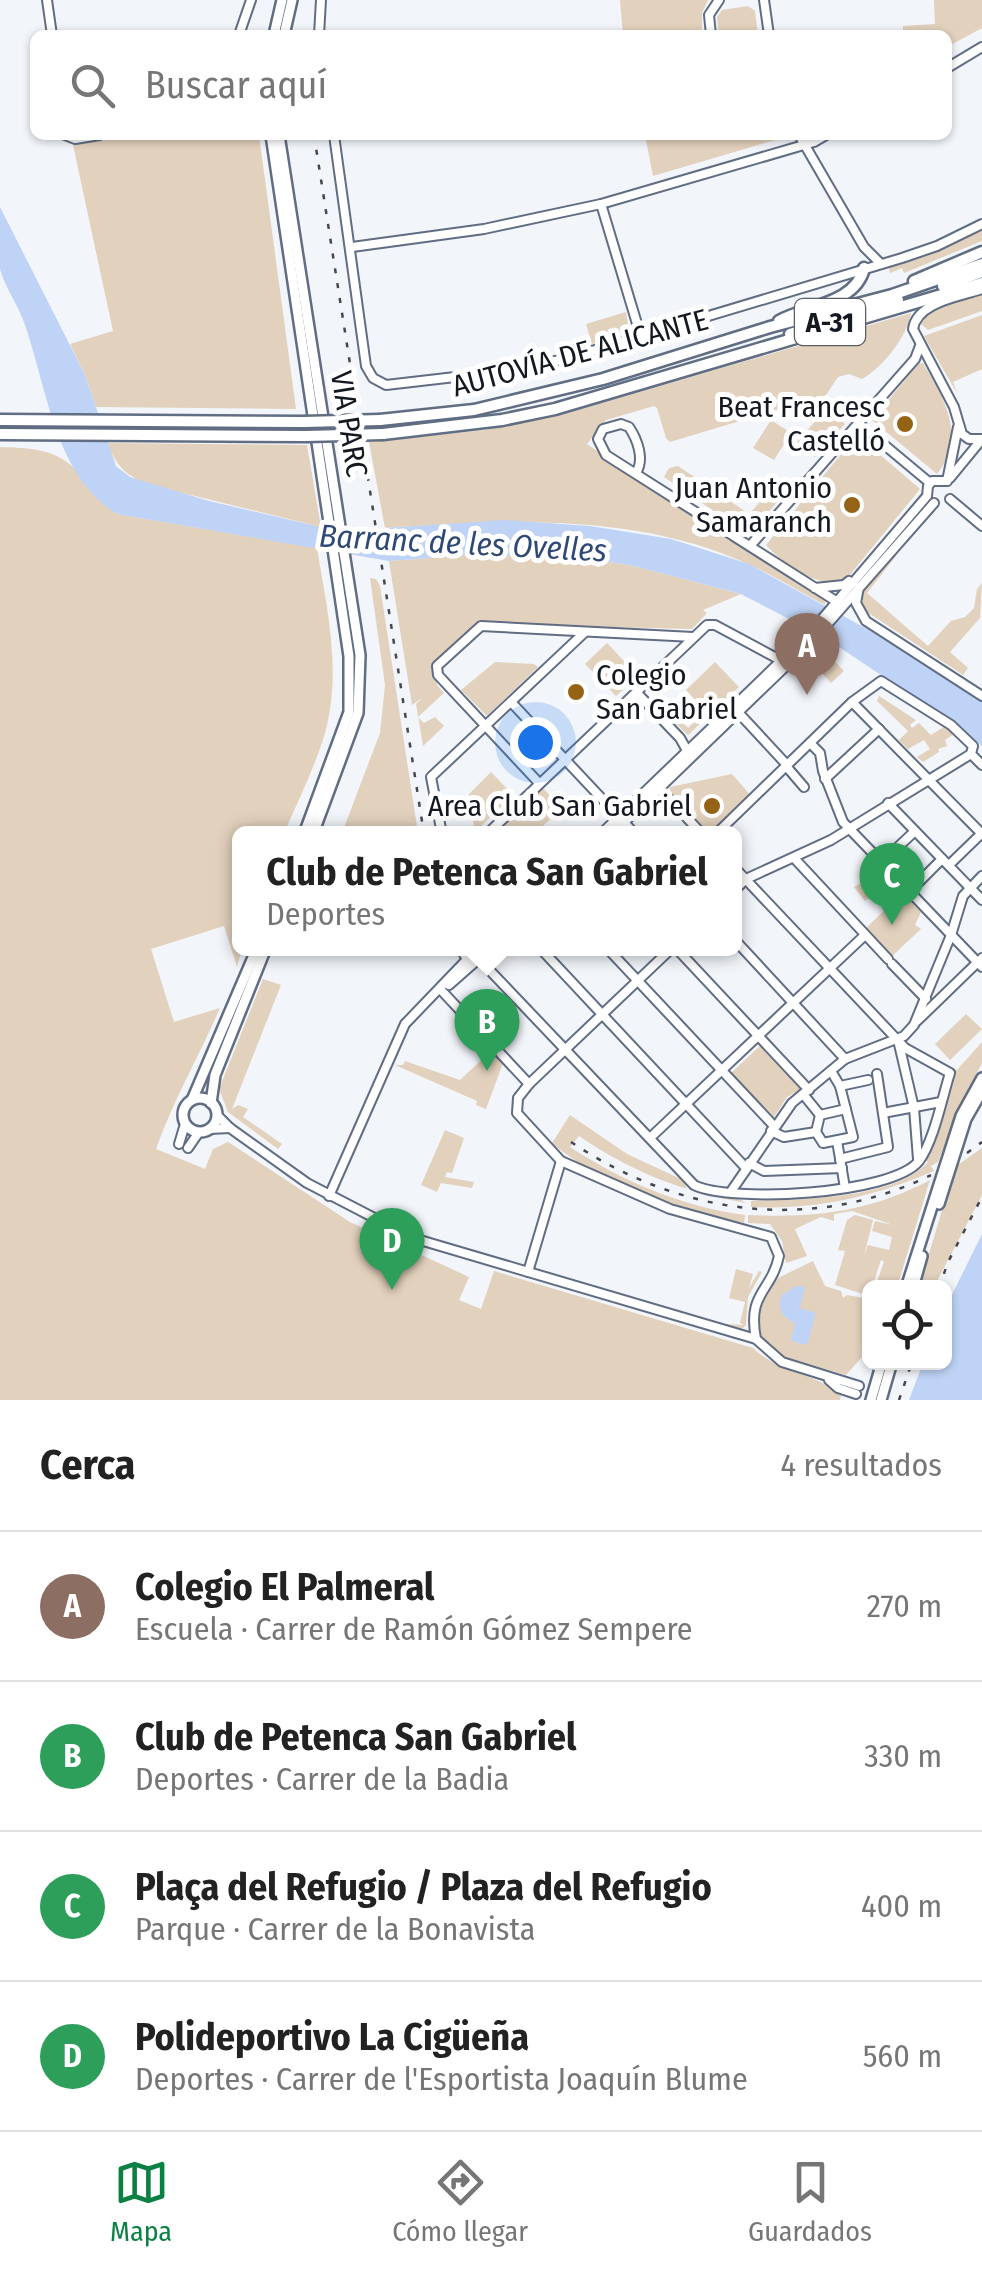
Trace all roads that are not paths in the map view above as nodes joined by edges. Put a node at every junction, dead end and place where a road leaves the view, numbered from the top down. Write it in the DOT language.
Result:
graph roads {
  1 [pos="48,0"];
  2 [pos="252,0"];
  3 [pos="282,0"];
  4 [pos="292,0"];
  5 [pos="321,0"];
  6 [pos="719,0"];
  7 [pos="764,0"];
  8 [pos="51,30"];
  9 [pos="241,30"];
  10 [pos="275,30"];
  11 [pos="285,30"];
  12 [pos="319,30"];
  13 [pos="711,30"];
  14 [pos="768,30"];
  15 [pos="982,47"];
  16 [pos="952,65"];
  17 [pos="272,140"];
  18 [pos="280,140"];
  19 [pos="335,140"];
  20 [pos="802,140"];
  21 [pos="814,140"];
  22 [pos="804,144"];
  23 [pos="601,204"];
  24 [pos="982,224"];
  25 [pos="352,248"];
  26 [pos="864,248"];
  27 [pos="982,252"];
  28 [pos="880,264"];
  29 [pos="982,264"];
  30 [pos="864,268"];
  31 [pos="982,272"];
  32 [pos="982,286"];
  33 [pos="853,304"];
  34 [pos="770,327"];
  35 [pos="640,337"];
  36 [pos="920,346"];
  37 [pos="695,368"];
  38 [pos="0,420"];
  39 [pos="958,422"];
  40 [pos="858,423"];
  41 [pos="0,434"];
  42 [pos="982,439"];
  43 [pos="636,472"];
  44 [pos="947,481"];
  45 [pos="930,483"];
  46 [pos="328,485"];
  47 [pos="950,499"];
  48 [pos="931,500"];
  49 [pos="982,526"];
  50 [pos="750,546"];
  51 [pos="861,573"];
  52 [pos="342,574"];
  53 [pos="815,588"];
  54 [pos="859,588"];
  55 [pos="840,603"];
  56 [pos="585,632"];
  57 [pos="813,635"];
  58 [pos="693,637"];
  59 [pos="807,646"];
  60 [pos="781,662"];
  61 [pos="637,693"];
  62 [pos="982,695"];
  63 [pos="511,702"];
  64 [pos="852,702"];
  65 [pos="736,709"];
  66 [pos="485,726"];
  67 [pos="880,729"];
  68 [pos="810,743"];
  69 [pos="971,754"];
  70 [pos="689,755"];
  71 [pos="565,760"];
  72 [pos="982,765"];
  73 [pos="786,766"];
  74 [pos="928,779"];
  75 [pos="826,780"];
  76 [pos="539,784"];
  77 [pos="804,787"];
  78 [pos="660,788"];
  79 [pos="888,803"];
  80 [pos="621,819"];
  81 [pos="307,826"];
  82 [pos="316,826"];
  83 [pos="440,826"];
  84 [pos="498,826"];
  85 [pos="612,826"];
  86 [pos="617,826"];
  87 [pos="627,826"];
  88 [pos="695,826"];
  89 [pos="724,826"];
  90 [pos="849,827"];
  91 [pos="915,831"];
  92 [pos="982,834"];
  93 [pos="794,858"];
  94 [pos="882,862"];
  95 [pos="945,862"];
  96 [pos="742,876"];
  97 [pos="982,876"];
  98 [pos="746,880"];
  99 [pos="742,883"];
  100 [pos="970,888"];
  101 [pos="910,891"];
  102 [pos="982,900"];
  103 [pos="866,935"];
  104 [pos="951,935"];
  105 [pos="742,949"];
  106 [pos="255,956"];
  107 [pos="261,956"];
  108 [pos="465,956"];
  109 [pos="470,956"];
  110 [pos="483,956"];
  111 [pos="547,956"];
  112 [pos="615,956"];
  113 [pos="665,956"];
  114 [pos="682,956"];
  115 [pos="467,959"];
  116 [pos="480,959"];
  117 [pos="980,963"];
  118 [pos="831,970"];
  119 [pos="252,972"];
  120 [pos="638,981"];
  121 [pos="441,990"];
  122 [pos="925,998"];
  123 [pos="794,1004"];
  124 [pos="933,1006"];
  125 [pos="601,1017"];
  126 [pos="914,1024"];
  127 [pos="759,1038"];
  128 [pos="898,1040"];
  129 [pos="566,1050"];
  130 [pos="844,1059"];
  131 [pos="722,1070"];
  132 [pos="831,1071"];
  133 [pos="878,1074"];
  134 [pos="982,1078"];
  135 [pos="868,1080"];
  136 [pos="529,1084"];
  137 [pos="840,1086"];
  138 [pos="982,1091"];
  139 [pos="806,1092"];
  140 [pos="192,1100"];
  141 [pos="940,1102"];
  142 [pos="212,1103"];
  143 [pos="686,1104"];
  144 [pos="914,1108"];
  145 [pos="846,1109"];
  146 [pos="883,1112"];
  147 [pos="216,1115"];
  148 [pos="820,1115"];
  149 [pos="185,1124"];
  150 [pos="230,1128"];
  151 [pos="773,1128"];
  152 [pos="204,1130"];
  153 [pos="816,1132"];
  154 [pos="651,1138"];
  155 [pos="837,1141"];
  156 [pos="561,1160"];
  157 [pos="841,1164"];
  158 [pos="917,1164"];
  159 [pos="748,1166"];
  160 [pos="845,1188"];
  161 [pos="732,1190"];
  162 [pos="329,1196"];
  163 [pos="528,1272"];
  164 [pos="912,1280"];
  165 [pos="913,1280"];
  166 [pos="756,1339"];
  167 [pos="880,1370"];
  168 [pos="888,1370"];
  169 [pos="877,1378"];
  170 [pos="858,1390"];
  171 [pos="877,1396"];
  1 -- 8 [label="street"];
  2 -- 9 [label="street"];
  3 -- 10 [label="main road"];
  4 -- 11 [label="main road"];
  5 -- 12 [label="street"];
  6 -- 13 [label="street"];
  7 -- 14 [label="street"];
  15 -- 16 [label="street"];
  17 -- 46 [label="main road, VIA PARC"];
  18 -- 46 [label="main road, VIA PARC"];
  19 -- 25 [label="street"];
  20 -- 22 [label="street"];
  21 -- 22 [label="street"];
  22 -- 23 [label="street"];
  22 -- 26 [label="street"];
  23 -- 25 [label="street"];
  23 -- 35 [label="street"];
  24 -- 28 [label="street"];
  25 -- 35 [label="street"];
  26 -- 28 [label="street"];
  26 -- 30 [label="street"];
  27 -- 33 [label="highway"];
  28 -- 30 [label="street"];
  29 -- 33 [label="highway, AUTOVÍA DE ALICANTE / A-31"];
  30 -- 34 [label="highway"];
  30 -- 35 [label="street"];
  31 -- 37 [label="highway, A-31"];
  32 -- 36 [label="street"];
  32 -- 37 [label="highway"];
  33 -- 34 [label="highway, AUTOVÍA DE ALICANTE / A-31"];
  34 -- 38 [label="highway, AUTOVÍA DE ALICANTE / A-31, bridge"];
  36 -- 39 [label="street"];
  36 -- 40 [label="street"];
  37 -- 41 [label="highway, AUTOVÍA DE ALICANTE / A-31, bridge"];
  39 -- 42 [label="street"];
  39 -- 44 [label="street"];
  40 -- 45 [label="street"];
  40 -- 50 [label="street"];
  42 -- 44 [label="street"];
  43 -- 43 [label="street"];
  43 -- 50 [label="street"];
  44 -- 45 [label="street"];
  44 -- 47 [label="street"];
  45 -- 48 [label="street"];
  46 -- 52 [label="main road, VIA PARC"];
  47 -- 48 [label="street"];
  47 -- 49 [label="street"];
  48 -- 51 [label="street"];
  48 -- 54 [label="street"];
  50 -- 53 [label="street"];
  51 -- 53 [label="street"];
  51 -- 55 [label="street"];
  52 -- 81 [label="main road, VIA PARC"];
  52 -- 82 [label="main road, VIA PARC"];
  53 -- 55 [label="street"];
  54 -- 55 [label="street"];
  54 -- 62 [label="street"];
  55 -- 57 [label="street"];
  56 -- 58 [label="street"];
  56 -- 63 [label="street"];
  56 -- 66 [label="street"];
  57 -- 59 [label="street"];
  57 -- 60 [label="street"];
  58 -- 60 [label="street"];
  58 -- 61 [label="street"];
  59 -- 60 [label="street"];
  59 -- 65 [label="street"];
  60 -- 65 [label="street"];
  61 -- 70 [label="street"];
  61 -- 71 [label="street"];
  63 -- 66 [label="street"];
  63 -- 71 [label="street"];
  64 -- 67 [label="street"];
  64 -- 68 [label="street"];
  64 -- 69 [label="street"];
  65 -- 70 [label="street"];
  65 -- 73 [label="street"];
  66 -- 76 [label="street"];
  66 -- 83 [label="street"];
  67 -- 74 [label="street"];
  67 -- 75 [label="street"];
  68 -- 73 [label="street"];
  68 -- 75 [label="street"];
  69 -- 72 [label="street"];
  69 -- 74 [label="street"];
  70 -- 78 [label="street"];
  70 -- 80 [label="street"];
  71 -- 76 [label="street"];
  71 -- 80 [label="street"];
  73 -- 77 [label="street"];
  73 -- 89 [label="street"];
  74 -- 79 [label="street"];
  74 -- 92 [label="street"];
  75 -- 90 [label="street"];
  76 -- 84 [label="street"];
  78 -- 80 [label="street"];
  78 -- 88 [label="street"];
  79 -- 90 [label="street"];
  79 -- 91 [label="street"];
  80 -- 85 [label="street"];
  80 -- 86 [label="street"];
  80 -- 87 [label="street"];
  90 -- 93 [label="street"];
  90 -- 94 [label="street"];
  91 -- 94 [label="street"];
  91 -- 95 [label="street"];
  92 -- 95 [label="street"];
  93 -- 98 [label="street"];
  93 -- 103 [label="street"];
  94 -- 101 [label="street"];
  95 -- 100 [label="street"];
  95 -- 101 [label="street"];
  96 -- 98 [label="street"];
  97 -- 100 [label="street"];
  98 -- 99 [label="street"];
  98 -- 118 [label="street"];
  100 -- 102 [label="street"];
  100 -- 104 [label="street"];
  101 -- 104 [label="street"];
  103 -- 118 [label="street"];
  103 -- 122 [label="street"];
  104 -- 117 [label="street"];
  104 -- 122 [label="street"];
  105 -- 123 [label="street"];
  106 -- 119 [label="main road"];
  107 -- 119 [label="main road"];
  108 -- 115 [label="street"];
  109 -- 115 [label="street"];
  110 -- 116 [label="street"];
  111 -- 125 [label="street"];
  112 -- 120 [label="street"];
  113 -- 120 [label="street"];
  114 -- 127 [label="street"];
  115 -- 116 [label="street"];
  115 -- 121 [label="street"];
  116 -- 121 [label="street"];
  116 -- 129 [label="street"];
  117 -- 124 [label="street"];
  118 -- 123 [label="street"];
  118 -- 128 [label="street"];
  119 -- 140 [label="main road"];
  119 -- 142 [label="main road"];
  120 -- 125 [label="street"];
  120 -- 131 [label="street"];
  121 -- 136 [label="street"];
  121 -- 162 [label="street"];
  122 -- 124 [label="street"];
  122 -- 126 [label="street"];
  123 -- 127 [label="street"];
  123 -- 130 [label="street"];
  124 -- 126 [label="street"];
  125 -- 129 [label="street"];
  125 -- 143 [label="street"];
  126 -- 128 [label="street"];
  127 -- 131 [label="street"];
  127 -- 139 [label="street"];
  128 -- 130 [label="street"];
  128 -- 141 [label="street"];
  128 -- 144 [label="street"];
  129 -- 136 [label="street"];
  129 -- 154 [label="street"];
  130 -- 132 [label="street"];
  131 -- 143 [label="street"];
  131 -- 151 [label="street"];
  132 -- 137 [label="street"];
  132 -- 139 [label="street"];
  133 -- 146 [label="street"];
  134 -- 164 [label="main road"];
  135 -- 137 [label="street"];
  136 -- 156 [label="street"];
  137 -- 145 [label="street"];
  138 -- 165 [label="main road"];
  139 -- 148 [label="street"];
  139 -- 151 [label="street"];
  140 -- 142 [label="main road"];
  140 -- 149 [label="main road"];
  141 -- 144 [label="street"];
  141 -- 158 [label="street"];
  142 -- 147 [label="main road"];
  143 -- 154 [label="street"];
  143 -- 159 [label="street"];
  144 -- 146 [label="street"];
  144 -- 158 [label="street"];
  145 -- 148 [label="street"];
  145 -- 155 [label="street"];
  146 -- 157 [label="street"];
  147 -- 150 [label="street"];
  147 -- 152 [label="main road"];
  148 -- 153 [label="street"];
  149 -- 152 [label="main road"];
  149 -- 152 [label="street"];
  150 -- 152 [label="street"];
  150 -- 162 [label="street"];
  151 -- 153 [label="street"];
  151 -- 159 [label="street"];
  153 -- 155 [label="street"];
  154 -- 161 [label="street"];
  155 -- 157 [label="street"];
  156 -- 163 [label="street"];
  156 -- 166 [label="street"];
  157 -- 159 [label="street"];
  157 -- 160 [label="street"];
  158 -- 160 [label="street"];
  159 -- 161 [label="street"];
  160 -- 161 [label="street"];
  162 -- 163 [label="street"];
  163 -- 166 [label="street"];
  166 -- 170 [label="street"];
  167 -- 169 [label="main road"];
  168 -- 171 [label="main road"];
  169 -- 170 [label="main road"];
  169 -- 171 [label="main road"];
  170 -- 171 [label="main road"];
}
